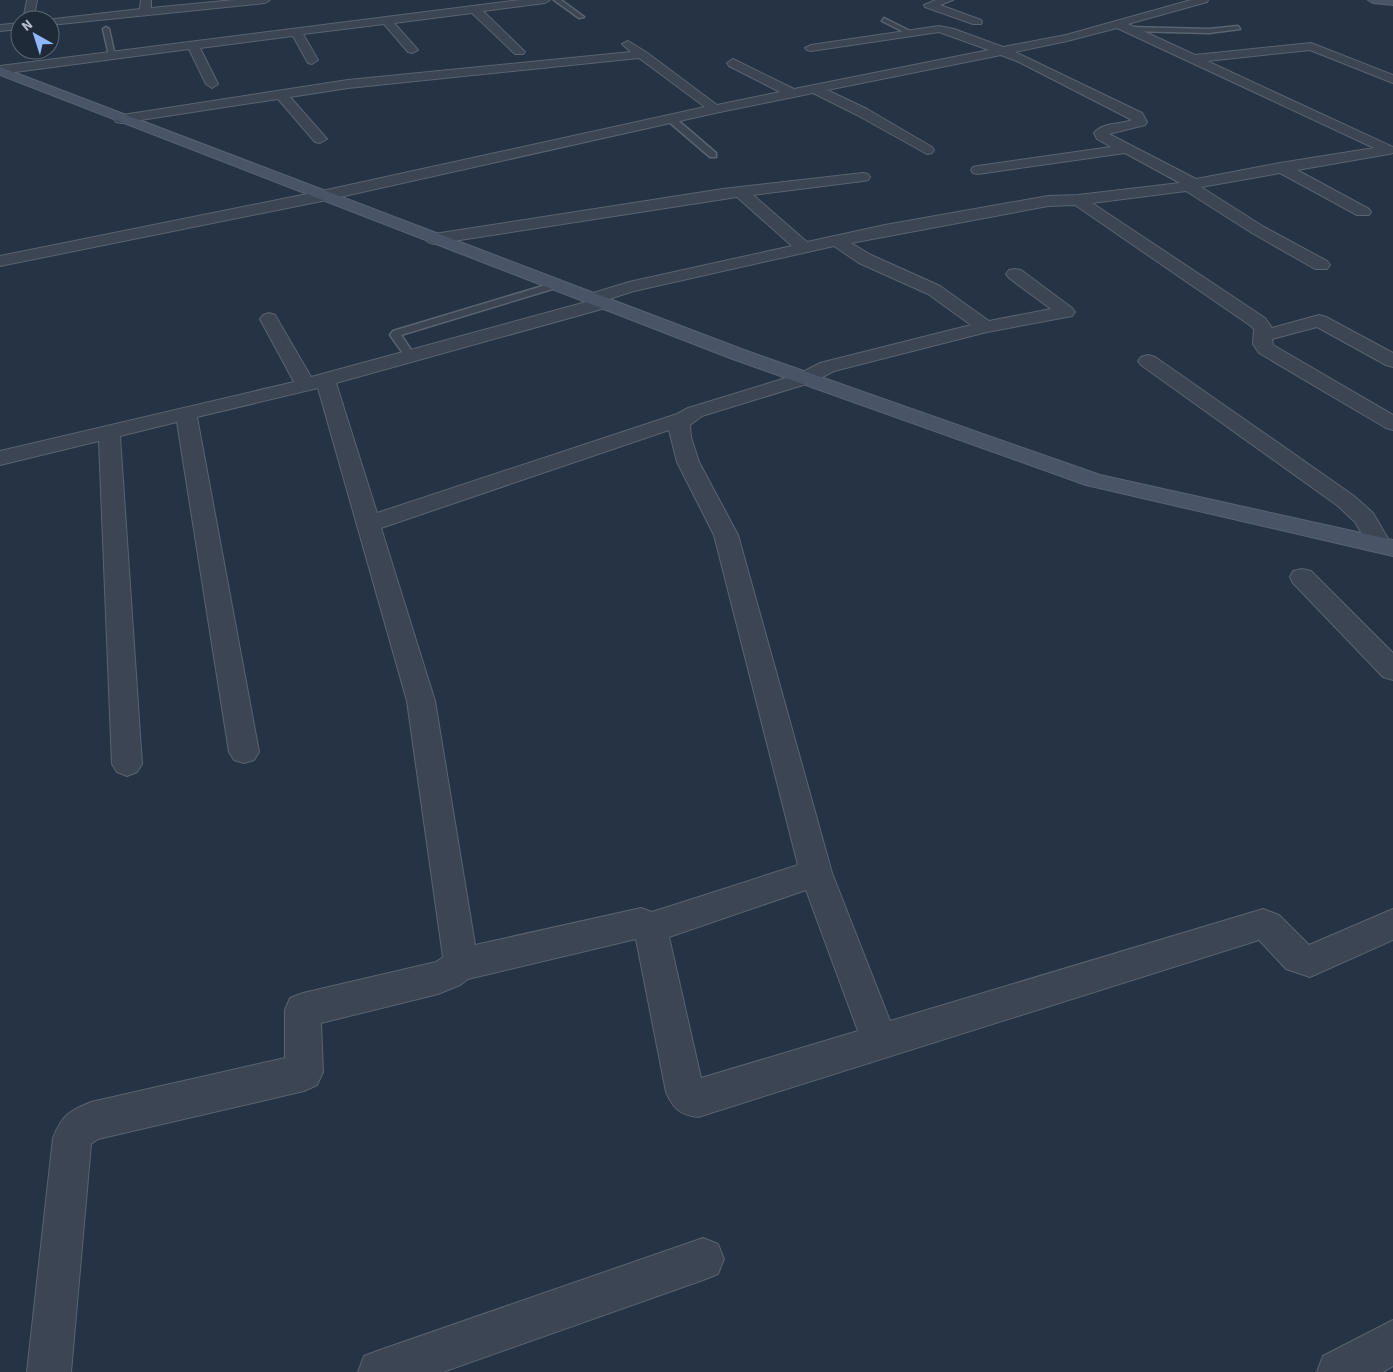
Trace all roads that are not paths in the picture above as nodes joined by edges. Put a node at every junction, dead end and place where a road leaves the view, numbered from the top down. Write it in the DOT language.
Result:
graph roads {
  1 [pos="146,0"];
  2 [pos="265,0"];
  3 [pos="545,0"];
  4 [pos="557,0"];
  5 [pos="948,0"];
  6 [pos="1204,0"];
  7 [pos="1373,0"];
  8 [pos="1393,2"];
  9 [pos="500,3"];
  10 [pos="475,9"];
  11 [pos="145,12"];
  12 [pos="581,17"];
  13 [pos="386,20"];
  14 [pos="884,20"];
  15 [pos="60,21"];
  16 [pos="979,22"];
  17 [pos="1123,27"];
  18 [pos="1238,28"];
  19 [pos="106,29"];
  20 [pos="296,32"];
  21 [pos="912,34"];
  22 [pos="625,42"];
  23 [pos="193,45"];
  24 [pos="811,48"];
  25 [pos="412,50"];
  26 [pos="519,52"];
  27 [pos="1002,52"];
  28 [pos="642,54"];
  29 [pos="112,56"];
  30 [pos="1194,59"];
  31 [pos="312,60"];
  32 [pos="733,63"];
  33 [pos="0,71"];
  34 [pos="1393,79"];
  35 [pos="212,84"];
  36 [pos="814,89"];
  37 [pos="792,93"];
  38 [pos="281,94"];
  39 [pos="716,109"];
  40 [pos="121,119"];
  41 [pos="671,119"];
  42 [pos="320,139"];
  43 [pos="1387,147"];
  44 [pos="1125,149"];
  45 [pos="927,150"];
  46 [pos="713,154"];
  47 [pos="1280,167"];
  48 [pos="978,170"];
  49 [pos="862,177"];
  50 [pos="1191,185"];
  51 [pos="741,192"];
  52 [pos="322,196"];
  53 [pos="1078,200"];
  54 [pos="1363,212"];
  55 [pos="434,239"];
  56 [pos="837,241"];
  57 [pos="804,248"];
  58 [pos="0,261"];
  59 [pos="1321,265"];
  60 [pos="1015,274"];
  61 [pos="556,285"];
  62 [pos="598,301"];
  63 [pos="269,319"];
  64 [pos="986,327"];
  65 [pos="1262,336"];
  66 [pos="411,357"];
  67 [pos="1148,361"];
  68 [pos="1393,361"];
  69 [pos="806,378"];
  70 [pos="315,382"];
  71 [pos="186,414"];
  72 [pos="684,418"];
  73 [pos="1393,424"];
  74 [pos="109,433"];
  75 [pos="0,458"];
  76 [pos="368,524"];
  77 [pos="1386,546"];
  78 [pos="1302,577"];
  79 [pos="1393,670"];
  80 [pos="244,752"];
  81 [pos="127,764"];
  82 [pos="816,873"];
  83 [pos="1393,924"];
  84 [pos="650,928"];
  85 [pos="463,962"];
  86 [pos="880,1042"];
  87 [pos="703,1259"];
  88 [pos="1393,1342"];
  89 [pos="49,1372"];
  90 [pos="380,1372"];
  91 [pos="1339,1372"];
  1 -- 11 [label="street"];
  2 -- 11 [label="street"];
  3 -- 9 [label="street"];
  4 -- 12 [label="lane"];
  5 -- 16 [label="street"];
  6 -- 17 [label="street"];
  7 -- 8 [label="street"];
  9 -- 10 [label="street"];
  10 -- 13 [label="street"];
  10 -- 26 [label="street"];
  11 -- 15 [label="street"];
  13 -- 20 [label="street"];
  13 -- 25 [label="street"];
  14 -- 21 [label="lane"];
  17 -- 18 [label="lane"];
  17 -- 27 [label="street"];
  17 -- 30 [label="street"];
  19 -- 29 [label="lane"];
  20 -- 23 [label="street"];
  20 -- 31 [label="street"];
  21 -- 24 [label="street"];
  21 -- 27 [label="street"];
  22 -- 28 [label="street"];
  23 -- 29 [label="street"];
  23 -- 35 [label="street"];
  27 -- 36 [label="street"];
  27 -- 44 [label="street"];
  28 -- 38 [label="street"];
  28 -- 39 [label="street"];
  29 -- 33 [label="street"];
  30 -- 34 [label="street"];
  30 -- 43 [label="street"];
  32 -- 37 [label="street"];
  33 -- 40 [label="street"];
  36 -- 37 [label="street"];
  36 -- 45 [label="street"];
  37 -- 39 [label="street"];
  38 -- 40 [label="street"];
  38 -- 42 [label="street"];
  39 -- 41 [label="street"];
  40 -- 52 [label="street"];
  41 -- 46 [label="lane"];
  41 -- 52 [label="street"];
  43 -- 47 [label="street"];
  44 -- 48 [label="street"];
  44 -- 50 [label="street"];
  47 -- 50 [label="street"];
  47 -- 54 [label="street"];
  49 -- 51 [label="street"];
  50 -- 53 [label="street"];
  50 -- 59 [label="street"];
  51 -- 55 [label="street"];
  51 -- 57 [label="street"];
  52 -- 55 [label="street"];
  52 -- 58 [label="street"];
  53 -- 56 [label="street"];
  53 -- 65 [label="street"];
  55 -- 61 [label="street"];
  56 -- 57 [label="street"];
  56 -- 64 [label="street"];
  57 -- 62 [label="street"];
  60 -- 64 [label="street"];
  61 -- 62 [label="street"];
  61 -- 66 [label="lane"];
  62 -- 66 [label="street"];
  62 -- 69 [label="street"];
  63 -- 70 [label="street"];
  64 -- 69 [label="street"];
  65 -- 68 [label="street"];
  65 -- 73 [label="street"];
  66 -- 70 [label="street"];
  67 -- 77 [label="street"];
  69 -- 72 [label="street"];
  69 -- 77 [label="street"];
  70 -- 71 [label="street"];
  70 -- 76 [label="street"];
  71 -- 74 [label="street"];
  71 -- 80 [label="street"];
  72 -- 76 [label="street"];
  72 -- 82 [label="street"];
  74 -- 75 [label="street"];
  74 -- 81 [label="street"];
  76 -- 85 [label="street"];
  78 -- 79 [label="street"];
  82 -- 84 [label="street"];
  82 -- 86 [label="street"];
  83 -- 86 [label="street"];
  84 -- 85 [label="street"];
  84 -- 86 [label="street"];
  85 -- 89 [label="street"];
  87 -- 90 [label="street"];
  88 -- 91 [label="street"];
}
